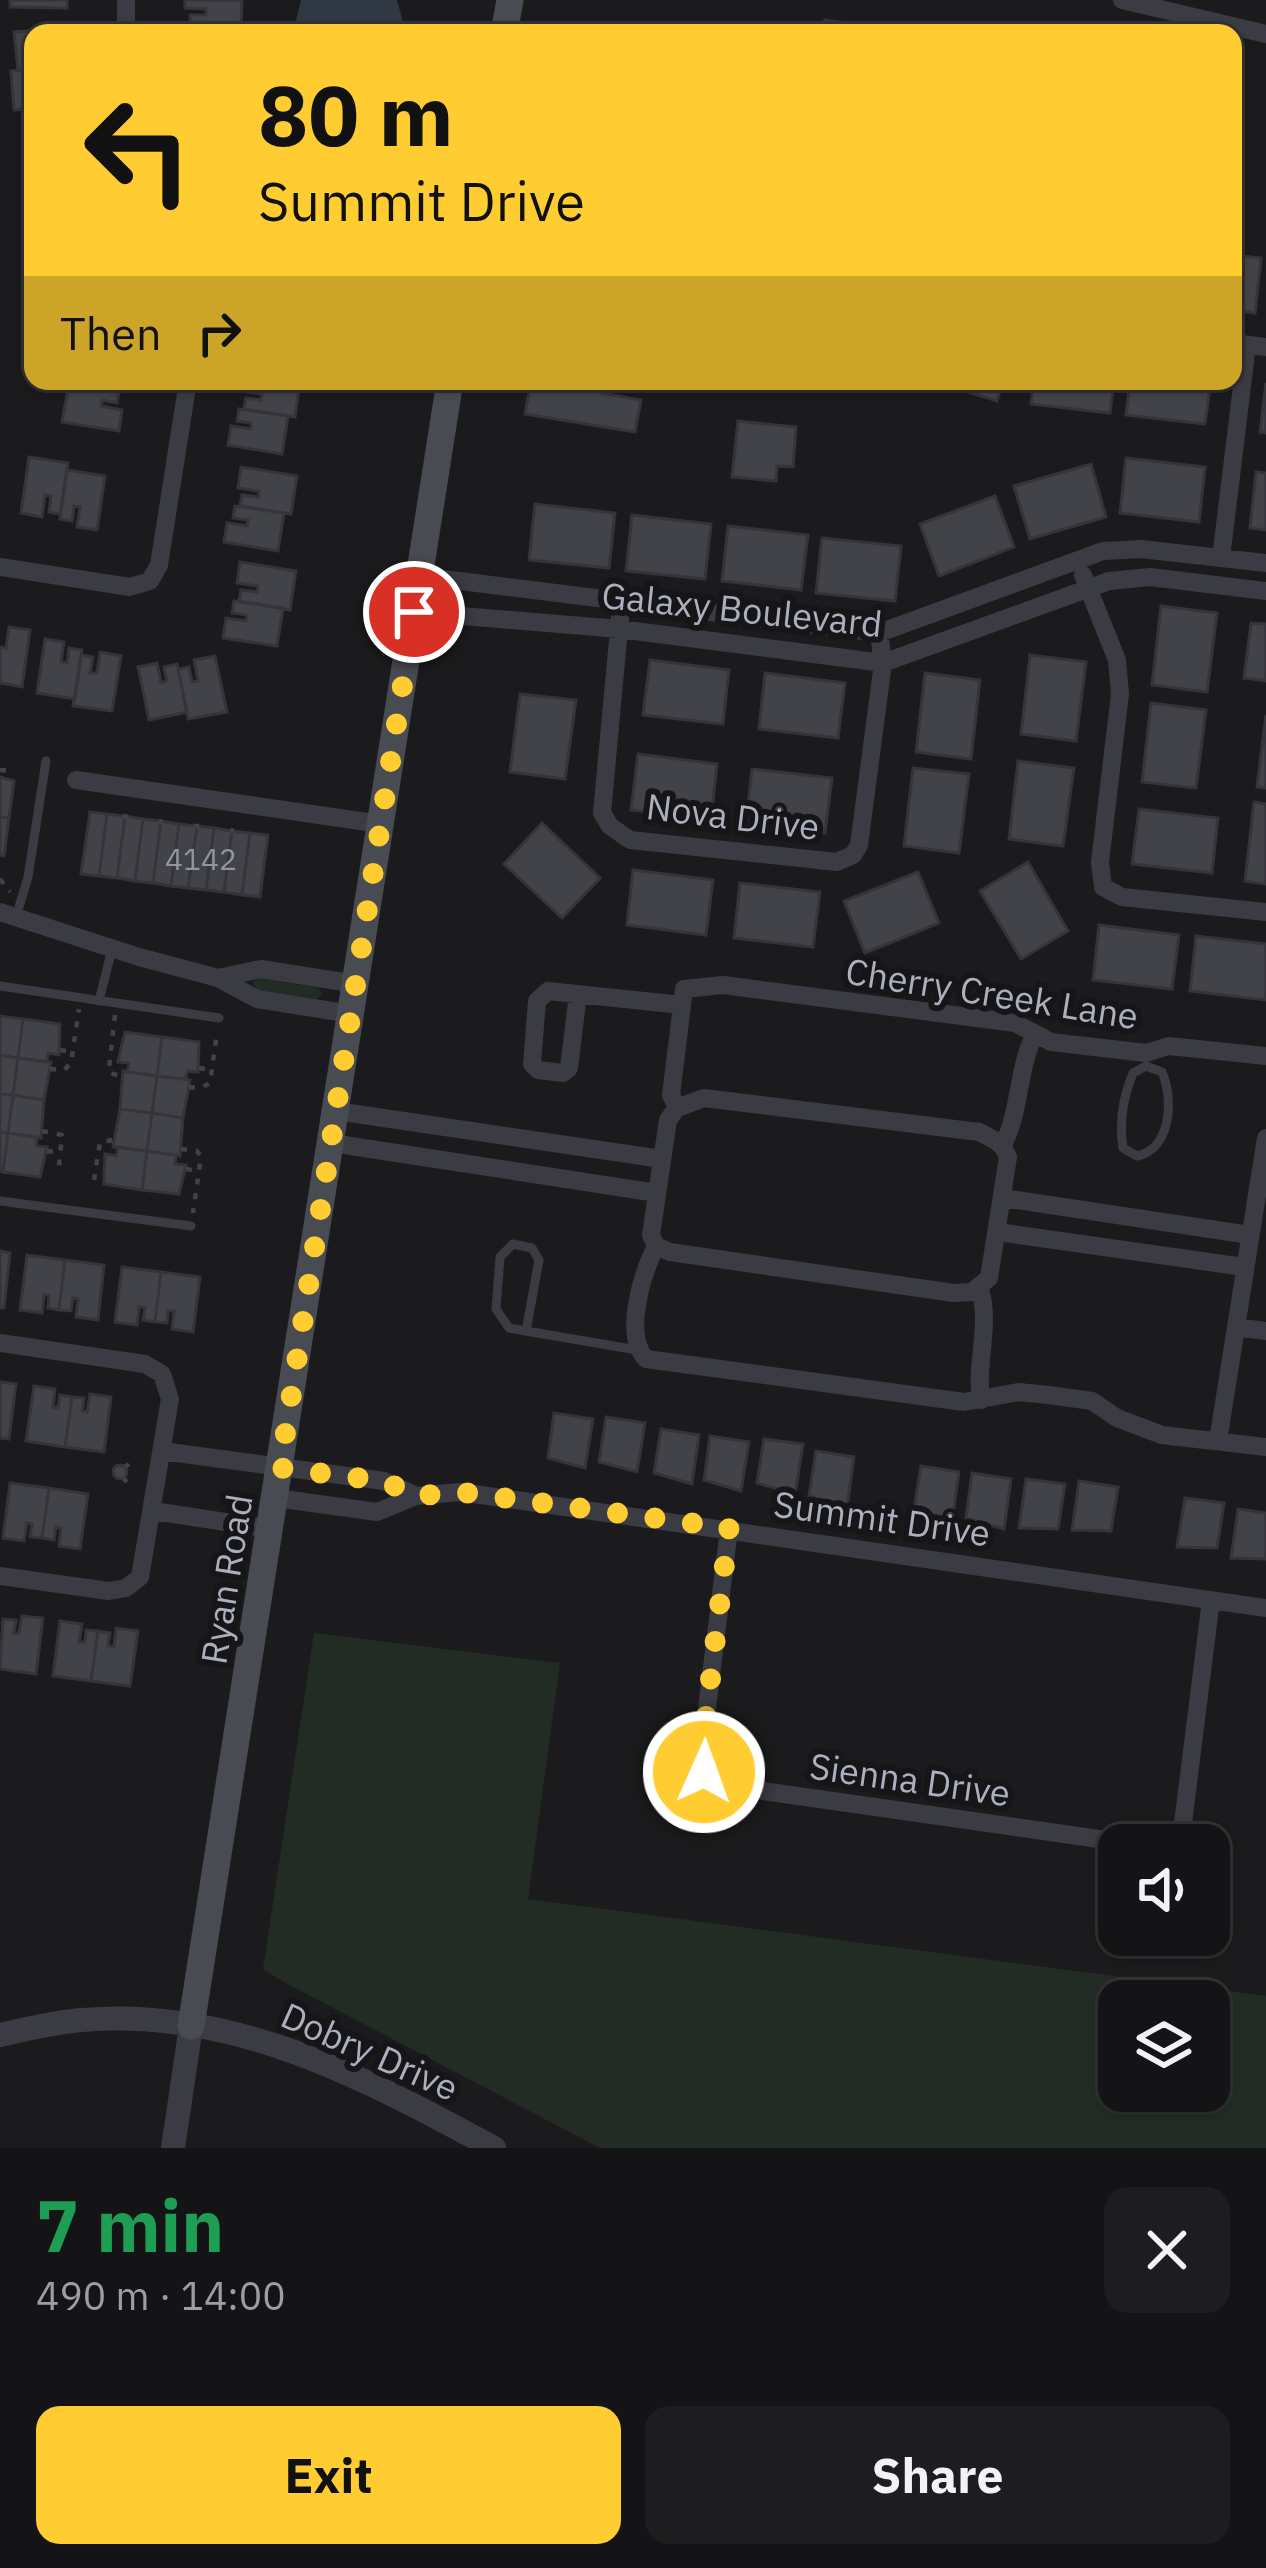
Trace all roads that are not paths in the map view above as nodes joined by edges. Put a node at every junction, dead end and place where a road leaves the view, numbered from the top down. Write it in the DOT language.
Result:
graph roads {
  1 [pos="1122,0"];
  2 [pos="1224,24"];
  3 [pos="1248,345"];
  4 [pos="187,390"];
  5 [pos="449,390"];
  6 [pos="1221,558"];
  7 [pos="1077,560"];
  8 [pos="1266,562"];
  9 [pos="0,567"];
  10 [pos="419,576"];
  11 [pos="1088,587"];
  12 [pos="1266,592"];
  13 [pos="622,601"];
  14 [pos="414,612"];
  15 [pos="619,629"];
  16 [pos="879,633"];
  17 [pos="883,663"];
  18 [pos="46,760"];
  19 [pos="76,780"];
  20 [pos="381,824"];
  21 [pos="1266,912"];
  22 [pos="8,914"];
  23 [pos="112,949"];
  24 [pos="218,978"];
  25 [pos="356,984"];
  26 [pos="0,986"];
  27 [pos="578,994"];
  28 [pos="100,1001"];
  29 [pos="682,1005"];
  30 [pos="351,1014"];
  31 [pos="219,1022"];
  32 [pos="1035,1034"];
  33 [pos="1266,1056"];
  34 [pos="1146,1060"];
  35 [pos="677,1108"];
  36 [pos="336,1111"];
  37 [pos="1266,1138"];
  38 [pos="331,1143"];
  39 [pos="1003,1145"];
  40 [pos="662,1159"];
  41 [pos="1264,1166"];
  42 [pos="657,1193"];
  43 [pos="1003,1198"];
  44 [pos="0,1201"];
  45 [pos="192,1222"];
  46 [pos="998,1232"];
  47 [pos="1250,1235"];
  48 [pos="656,1246"];
  49 [pos="1244,1267"];
  50 [pos="979,1288"];
  51 [pos="1235,1327"];
  52 [pos="526,1331"];
  53 [pos="1266,1331"];
  54 [pos="0,1343"];
  55 [pos="637,1350"];
  56 [pos="981,1400"];
  57 [pos="1218,1441"];
  58 [pos="1266,1447"];
  59 [pos="162,1451"];
  60 [pos="280,1468"];
  61 [pos="416,1496"];
  62 [pos="276,1498"];
  63 [pos="153,1511"];
  64 [pos="729,1528"];
  65 [pos="271,1529"];
  66 [pos="0,1576"];
  67 [pos="1211,1600"];
  68 [pos="1266,1608"];
  69 [pos="1183,1824"];
  70 [pos="1098,1839"];
  71 [pos="191,2026"];
  72 [pos="0,2035"];
  73 [pos="173,2148"];
  74 [pos="494,2148"];
  1 -- 2 [label="street"];
  3 -- 6 [label="street"];
  4 -- 9 [label="street"];
  5 -- 10 [label="main road, Ryan Road"];
  6 -- 7 [label="street, Galaxy Boulevard"];
  6 -- 8 [label="street, Galaxy Boulevard"];
  7 -- 11 [label="street"];
  7 -- 16 [label="street, Galaxy Boulevard"];
  10 -- 13 [label="street, Galaxy Boulevard"];
  10 -- 14 [label="main road, Ryan Road"];
  11 -- 12 [label="street, Galaxy Boulevard"];
  11 -- 17 [label="street, Galaxy Boulevard"];
  11 -- 21 [label="street"];
  13 -- 15 [label="street, Nova Drive"];
  13 -- 16 [label="street, Galaxy Boulevard"];
  14 -- 15 [label="street, Galaxy Boulevard"];
  14 -- 20 [label="main road, Ryan Road"];
  15 -- 17 [label="street, Galaxy Boulevard"];
  15 -- 17 [label="street, Nova Drive"];
  16 -- 17 [label="street, Nova Drive"];
  18 -- 22 [label="lane"];
  19 -- 20 [label="street"];
  20 -- 25 [label="main road, Ryan Road"];
  22 -- 23 [label="street"];
  23 -- 24 [label="street"];
  23 -- 28 [label="lane"];
  24 -- 25 [label="street"];
  24 -- 30 [label="street"];
  25 -- 30 [label="main road, Ryan Road"];
  26 -- 28 [label="lane"];
  27 -- 29 [label="street"];
  28 -- 31 [label="lane"];
  29 -- 32 [label="street, Cherry Creek Lane"];
  29 -- 35 [label="street"];
  30 -- 36 [label="main road, Ryan Road"];
  32 -- 34 [label="street, Cherry Creek Lane"];
  32 -- 39 [label="street"];
  33 -- 34 [label="street, Cherry Creek Lane"];
  34 -- 34 [label="lane"];
  35 -- 39 [label="street"];
  35 -- 40 [label="street"];
  36 -- 38 [label="main road, Ryan Road"];
  36 -- 40 [label="street"];
  37 -- 41 [label="street"];
  38 -- 42 [label="street"];
  38 -- 60 [label="main road, Ryan Road"];
  39 -- 43 [label="street"];
  40 -- 42 [label="street"];
  41 -- 47 [label="street"];
  42 -- 48 [label="street"];
  43 -- 46 [label="street"];
  43 -- 47 [label="street"];
  44 -- 45 [label="lane"];
  46 -- 49 [label="street"];
  46 -- 50 [label="street"];
  47 -- 49 [label="street"];
  48 -- 50 [label="street"];
  48 -- 55 [label="street"];
  49 -- 51 [label="street"];
  50 -- 56 [label="street"];
  51 -- 53 [label="street"];
  51 -- 57 [label="street"];
  52 -- 52 [label="lane"];
  52 -- 55 [label="lane"];
  54 -- 59 [label="street"];
  55 -- 56 [label="street"];
  56 -- 57 [label="street"];
  57 -- 58 [label="street"];
  59 -- 60 [label="street, Summit Drive"];
  59 -- 63 [label="street"];
  60 -- 61 [label="street, Summit Drive"];
  60 -- 62 [label="main road, Ryan Road"];
  61 -- 62 [label="street, Summit Drive"];
  61 -- 64 [label="street, Summit Drive"];
  62 -- 65 [label="main road, Ryan Road"];
  63 -- 65 [label="street"];
  63 -- 66 [label="street"];
  64 -- 67 [label="street, Summit Drive"];
  64 -- 70 [label="street, Sienna Drive"];
  65 -- 71 [label="main road, Ryan Road"];
  67 -- 68 [label="street, Summit Drive"];
  67 -- 69 [label="street"];
  71 -- 72 [label="street, Dobry Drive"];
  71 -- 73 [label="street, Ryan Road"];
  71 -- 74 [label="street, Dobry Drive"];
}
